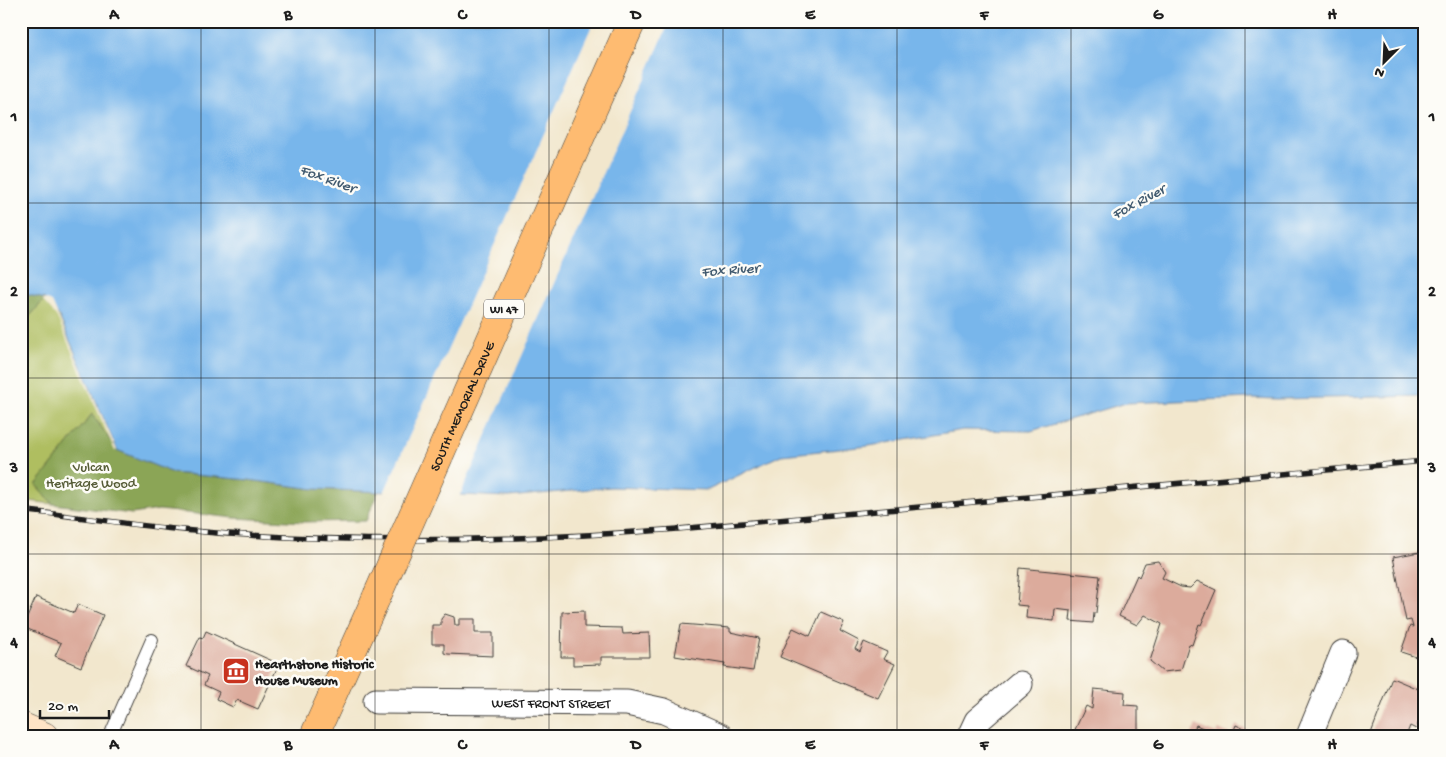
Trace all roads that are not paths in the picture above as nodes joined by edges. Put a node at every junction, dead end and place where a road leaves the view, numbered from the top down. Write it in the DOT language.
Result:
graph roads {
  1 [pos="632,21"];
  2 [pos="152,640"];
  3 [pos="1343,653"];
  4 [pos="1020,684"];
  5 [pos="376,701"];
  6 [pos="21,726"];
  7 [pos="44,736"];
  8 [pos="110,736"];
  9 [pos="314,736"];
  10 [pos="720,736"];
  11 [pos="970,736"];
  12 [pos="1309,736"];
  1 -- 9 [label="main road, SOUTH MEMORIAL DRIVE / WI 47, bridge"];
  2 -- 8 [label="lane"];
  3 -- 12 [label="street"];
  4 -- 11 [label="street"];
  5 -- 10 [label="street, WEST FRONT STREET"];
  6 -- 7 [label="main road"];
}
